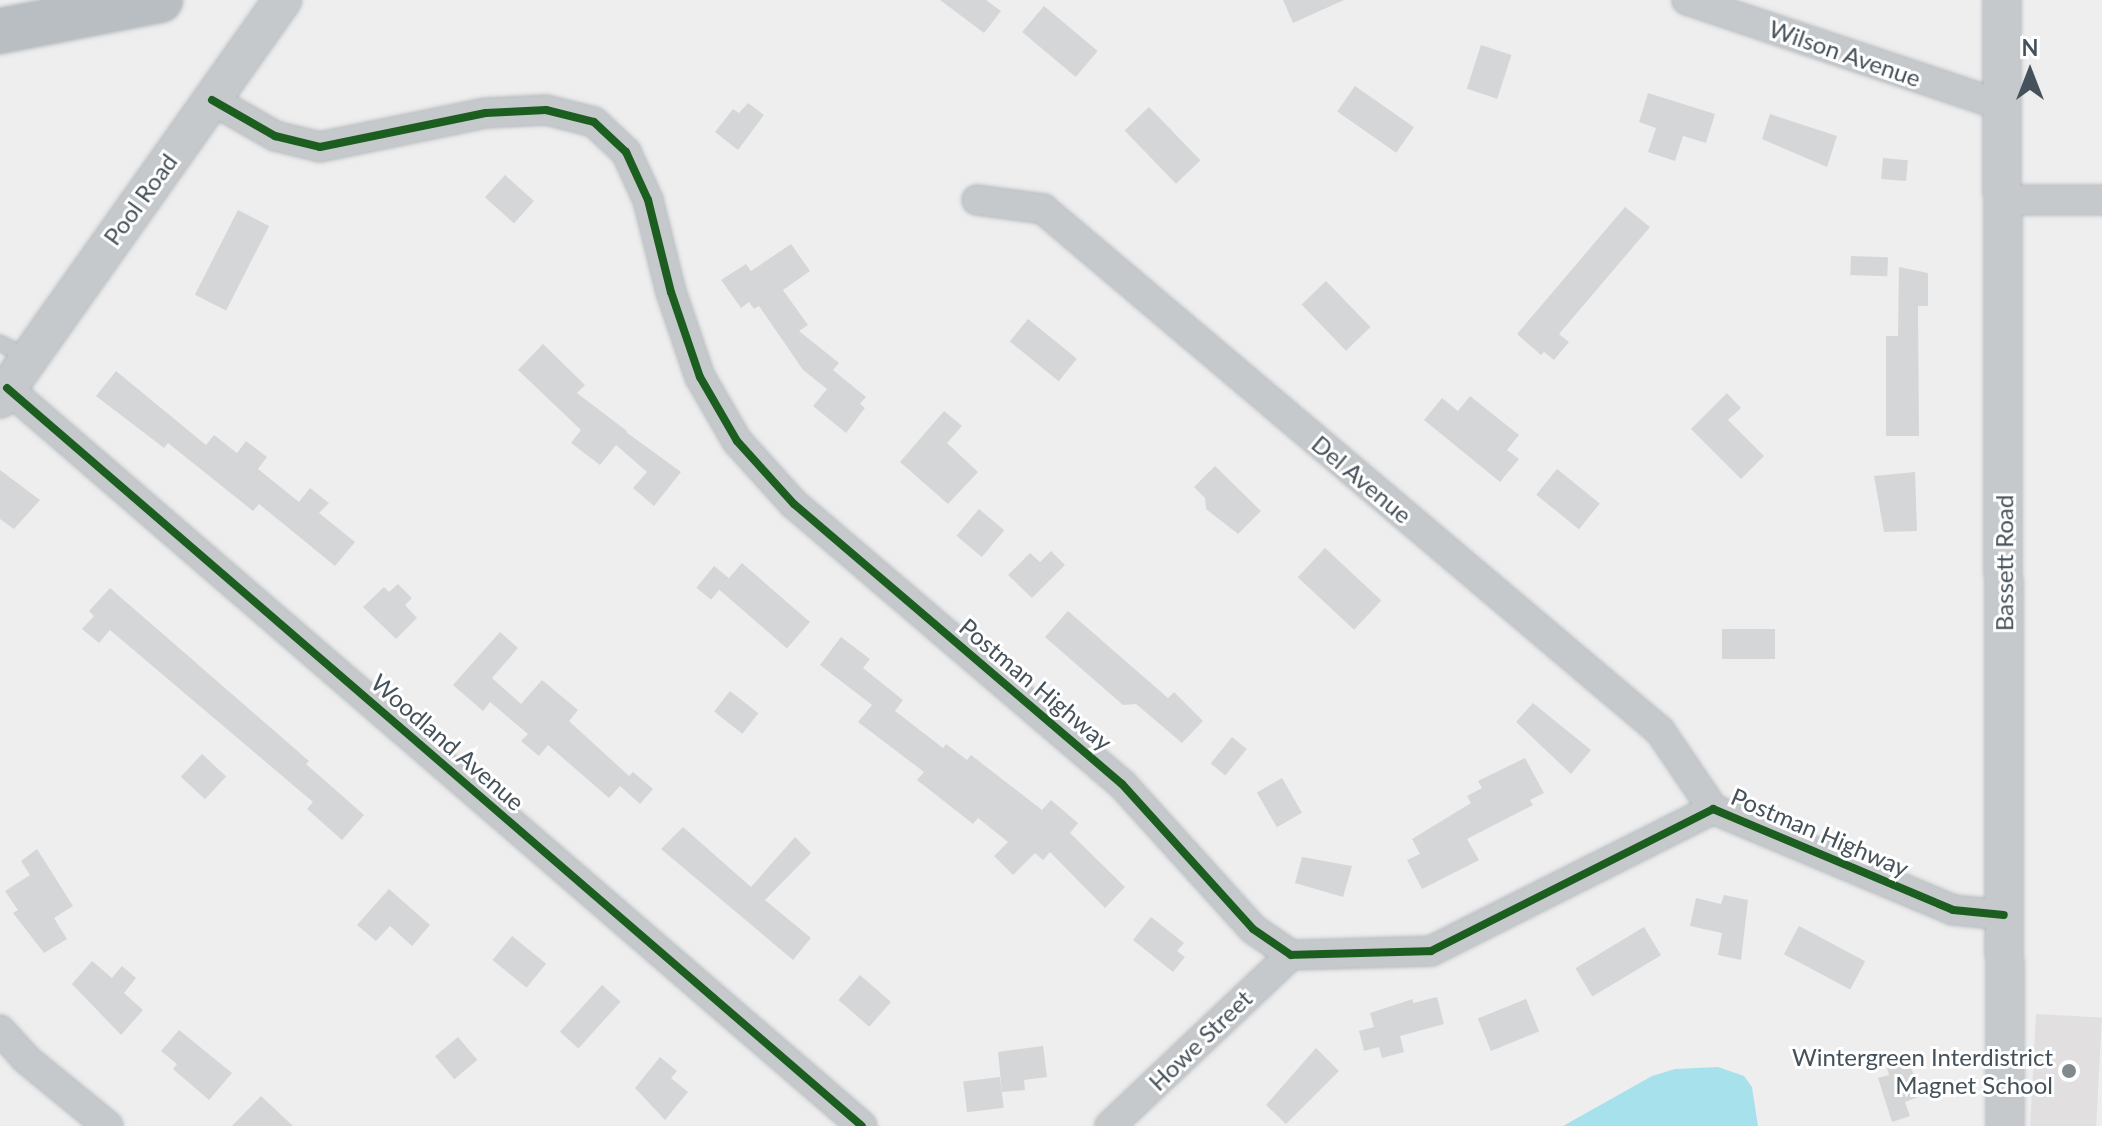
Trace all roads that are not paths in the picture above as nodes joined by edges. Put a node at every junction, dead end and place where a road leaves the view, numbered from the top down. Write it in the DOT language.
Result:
graph roads {
  1 [pos="160,0"];
  2 [pos="282,0"];
  3 [pos="1687,0"];
  4 [pos="2002,0"];
  5 [pos="0,31"];
  6 [pos="212,100"];
  7 [pos="2003,106"];
  8 [pos="977,200"];
  9 [pos="2005,200"];
  10 [pos="2102,200"];
  11 [pos="14,351"];
  12 [pos="4,393"];
  13 [pos="1713,809"];
  14 [pos="2004,915"];
  15 [pos="1291,955"];
  16 [pos="0,1030"];
  17 [pos="108,1126"];
  18 [pos="862,1126"];
  19 [pos="1110,1126"];
  20 [pos="2005,1126"];
  1 -- 5 [label="highway"];
  2 -- 6 [label="street, Pool Road"];
  3 -- 7 [label="street, Wilson Avenue"];
  4 -- 7 [label="street, Bassett Road"];
  6 -- 11 [label="street, Pool Road"];
  6 -- 15 [label="street, Postman Highway"];
  7 -- 9 [label="street, Bassett Road"];
  8 -- 13 [label="street, Del Avenue"];
  9 -- 10 [label="street"];
  9 -- 14 [label="street, Bassett Road"];
  11 -- 12 [label="street, Pool Road"];
  12 -- 18 [label="street, Woodland Avenue"];
  13 -- 14 [label="street, Postman Highway"];
  13 -- 15 [label="street, Postman Highway"];
  14 -- 20 [label="street, Bassett Road"];
  15 -- 19 [label="street, Howe Street"];
  16 -- 17 [label="street"];
}
